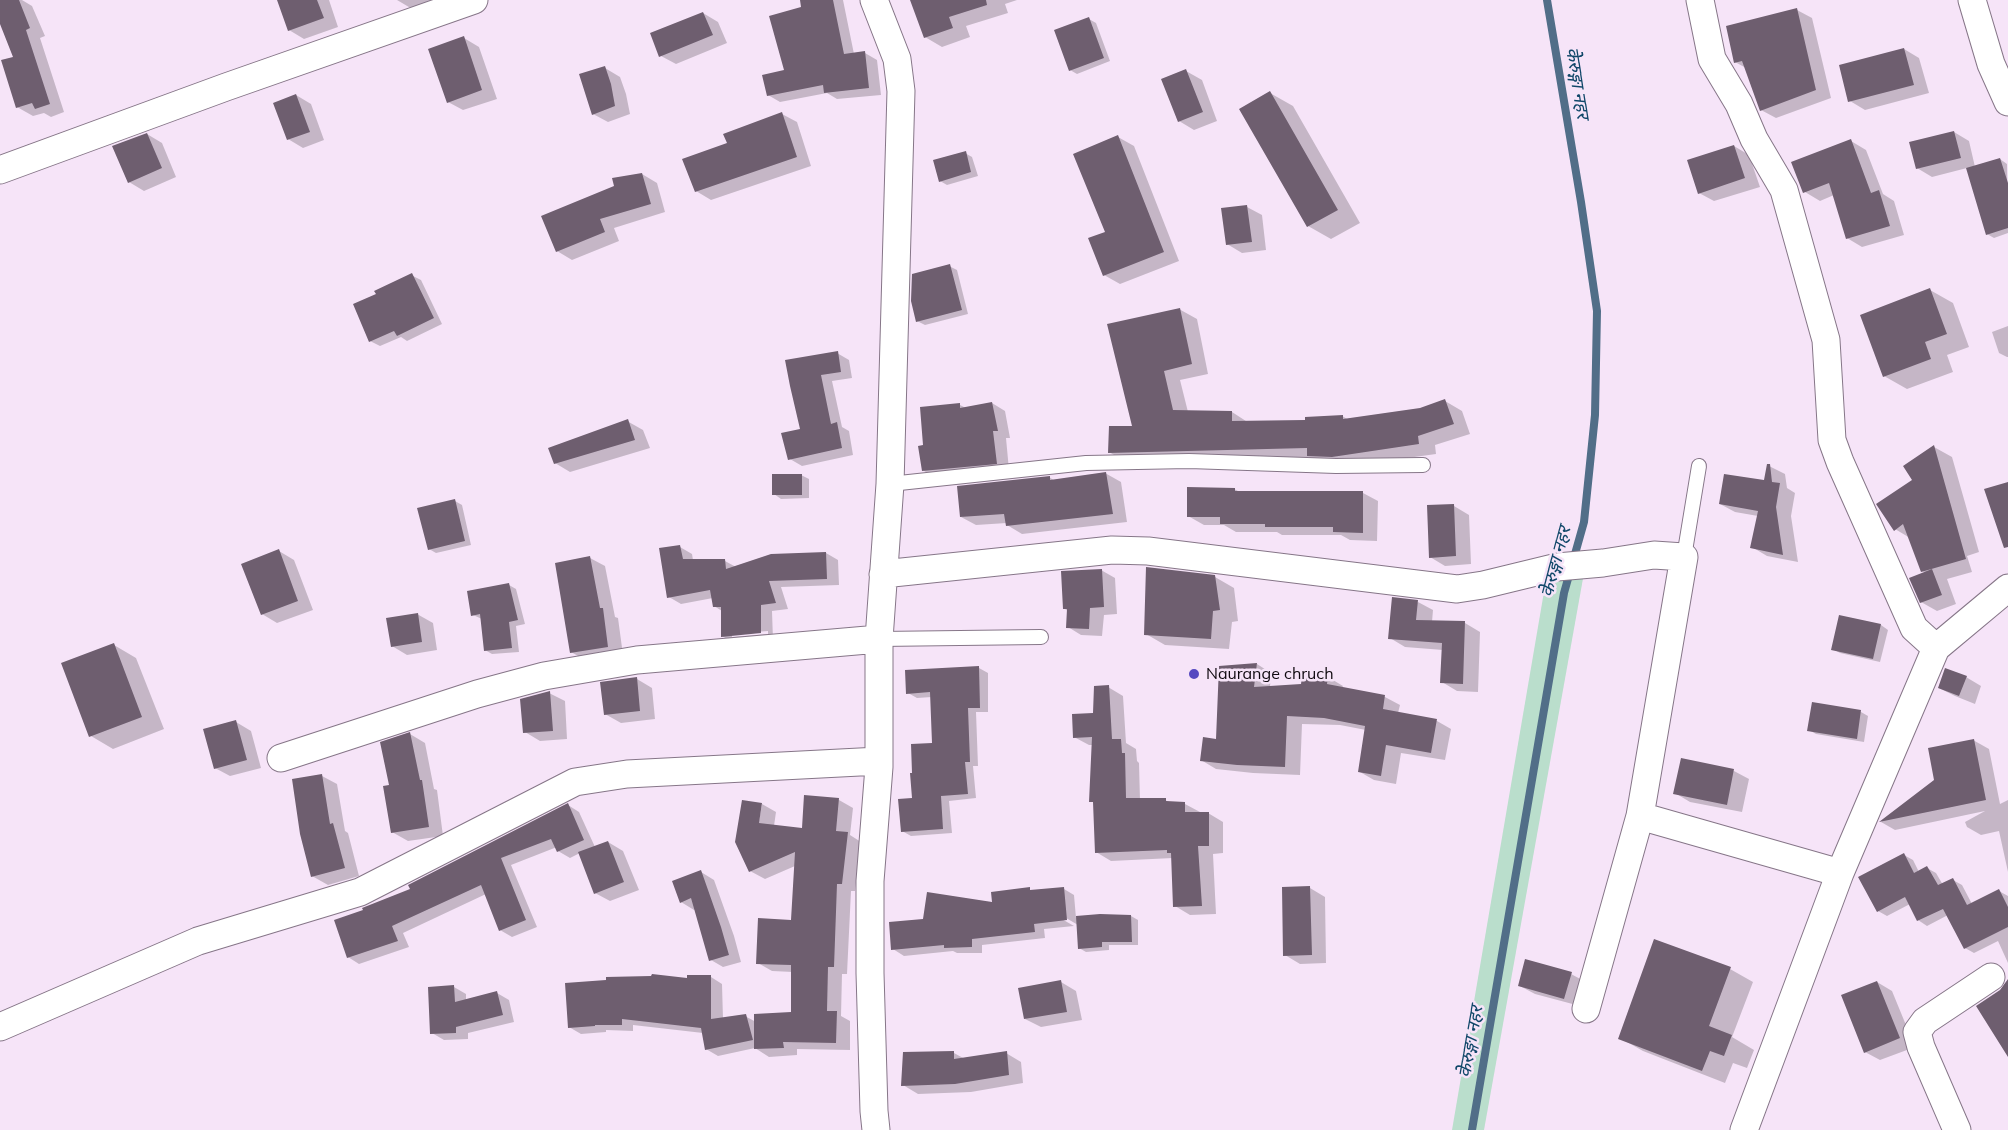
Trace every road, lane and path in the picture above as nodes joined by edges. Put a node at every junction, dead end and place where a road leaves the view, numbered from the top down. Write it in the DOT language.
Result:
graph roads {
  1 [pos="474,0"];
  2 [pos="874,0"];
  3 [pos="1972,0"];
  4 [pos="1692,1"];
  5 [pos="1999,60"];
  6 [pos="2008,102"];
  7 [pos="0,170"];
  8 [pos="1423,465"];
  9 [pos="1699,466"];
  10 [pos="890,484"];
  11 [pos="1684,557"];
  12 [pos="883,574"];
  13 [pos="2008,588"];
  14 [pos="1041,637"];
  15 [pos="879,639"];
  16 [pos="1936,648"];
  17 [pos="281,758"];
  18 [pos="879,761"];
  19 [pos="1640,816"];
  20 [pos="1840,873"];
  21 [pos="1991,977"];
  22 [pos="1587,1009"];
  23 [pos="0,1027"];
  24 [pos="876,1130"];
  25 [pos="1744,1130"];
  26 [pos="1957,1130"];
  1 -- 7 [label="street"];
  2 -- 10 [label="street"];
  3 -- 5 [label="street"];
  4 -- 16 [label="street"];
  5 -- 6 [label="street"];
  8 -- 10 [label="lane"];
  9 -- 11 [label="lane"];
  10 -- 12 [label="street"];
  11 -- 12 [label="street"];
  11 -- 19 [label="street"];
  12 -- 15 [label="street"];
  13 -- 16 [label="street"];
  14 -- 15 [label="lane"];
  15 -- 17 [label="street"];
  15 -- 18 [label="street"];
  16 -- 20 [label="street"];
  18 -- 23 [label="street"];
  18 -- 24 [label="street"];
  19 -- 20 [label="street"];
  19 -- 22 [label="street"];
  20 -- 25 [label="street"];
  21 -- 26 [label="street"];
}
